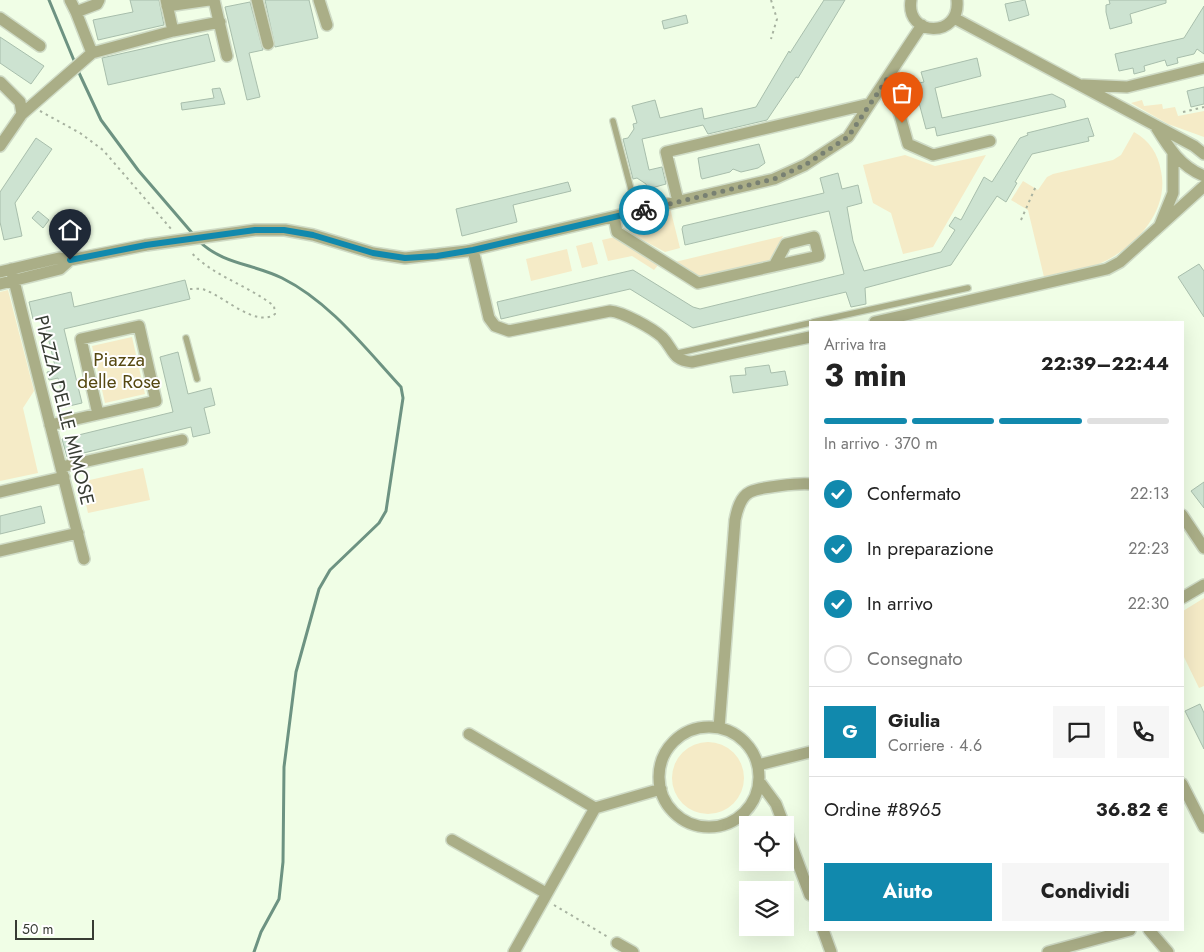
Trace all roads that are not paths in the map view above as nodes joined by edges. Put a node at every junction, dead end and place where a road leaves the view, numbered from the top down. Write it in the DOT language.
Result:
graph roads {
  1 [pos="70,0"];
  2 [pos="99,0"];
  3 [pos="209,0"];
  4 [pos="214,0"];
  5 [pos="257,0"];
  6 [pos="319,0"];
  7 [pos="911,0"];
  8 [pos="957,0"];
  9 [pos="167,3"];
  10 [pos="76,12"];
  11 [pos="0,18"];
  12 [pos="954,18"];
  13 [pos="220,22"];
  14 [pos="327,25"];
  15 [pos="922,25"];
  16 [pos="173,31"];
  17 [pos="268,44"];
  18 [pos="40,46"];
  19 [pos="92,53"];
  20 [pos="228,56"];
  21 [pos="1204,68"];
  22 [pos="889,76"];
  23 [pos="0,82"];
  24 [pos="1080,85"];
  25 [pos="1127,87"];
  26 [pos="869,104"];
  27 [pos="1114,104"];
  28 [pos="22,114"];
  29 [pos="613,121"];
  30 [pos="1156,126"];
  31 [pos="990,140"];
  32 [pos="0,146"];
  33 [pos="1199,146"];
  34 [pos="1173,154"];
  35 [pos="1204,154"];
  36 [pos="1204,176"];
  37 [pos="1204,186"];
  38 [pos="678,201"];
  39 [pos="637,212"];
  40 [pos="614,217"];
  41 [pos="1158,230"];
  42 [pos="470,251"];
  43 [pos="774,266"];
  44 [pos="8,274"];
  45 [pos="0,284"];
  46 [pos="968,288"];
  47 [pos="820,321"];
  48 [pos="880,321"];
  49 [pos="809,323"];
  50 [pos="809,337"];
  51 [pos="186,338"];
  52 [pos="674,354"];
  53 [pos="197,380"];
  54 [pos="98,414"];
  55 [pos="50,425"];
  56 [pos="182,440"];
  57 [pos="62,472"];
  58 [pos="809,484"];
  59 [pos="0,492"];
  60 [pos="1184,518"];
  61 [pos="78,533"];
  62 [pos="1204,548"];
  63 [pos="0,551"];
  64 [pos="84,559"];
  65 [pos="1204,585"];
  66 [pos="1184,597"];
  67 [pos="720,728"];
  68 [pos="469,734"];
  69 [pos="809,752"];
  70 [pos="758,765"];
  71 [pos="759,781"];
  72 [pos="1184,788"];
  73 [pos="660,789"];
  74 [pos="595,808"];
  75 [pos="780,816"];
  76 [pos="1204,826"];
  77 [pos="452,840"];
  78 [pos="794,853"];
  79 [pos="809,892"];
  80 [pos="545,896"];
  81 [pos="823,931"];
  82 [pos="1126,931"];
  83 [pos="1149,931"];
  84 [pos="617,943"];
  85 [pos="514,952"];
  86 [pos="633,952"];
  87 [pos="831,952"];
  88 [pos="1048,952"];
  89 [pos="1168,952"];
  1 -- 10 [label="street"];
  2 -- 10 [label="street"];
  3 -- 9 [label="street"];
  4 -- 13 [label="street"];
  5 -- 17 [label="street"];
  6 -- 14 [label="street"];
  7 -- 15 [label="street"];
  8 -- 12 [label="street"];
  9 -- 16 [label="street"];
  10 -- 19 [label="street"];
  11 -- 18 [label="street"];
  12 -- 15 [label="street"];
  12 -- 24 [label="street"];
  13 -- 16 [label="street"];
  13 -- 20 [label="street"];
  15 -- 22 [label="street"];
  16 -- 19 [label="street"];
  19 -- 28 [label="street"];
  21 -- 25 [label="street"];
  22 -- 26 [label="street"];
  22 -- 31 [label="street"];
  23 -- 28 [label="street"];
  24 -- 25 [label="street"];
  24 -- 27 [label="street"];
  25 -- 27 [label="street"];
  26 -- 38 [label="street"];
  26 -- 38 [label="street"];
  27 -- 30 [label="street"];
  28 -- 32 [label="street"];
  29 -- 39 [label="lane"];
  30 -- 33 [label="street"];
  30 -- 34 [label="street"];
  33 -- 35 [label="street"];
  34 -- 36 [label="street"];
  34 -- 41 [label="street"];
  37 -- 41 [label="street"];
  38 -- 39 [label="street"];
  39 -- 40 [label="street"];
  40 -- 42 [label="street"];
  40 -- 43 [label="street"];
  41 -- 48 [label="street"];
  42 -- 44 [label="street, bridge"];
  42 -- 52 [label="street"];
  44 -- 45 [label="street"];
  44 -- 55 [label="street, PIAZZA DELLE MIMOSE"];
  46 -- 47 [label="lane"];
  49 -- 52 [label="lane"];
  50 -- 52 [label="street"];
  51 -- 53 [label="lane"];
  54 -- 54 [label="street"];
  54 -- 55 [label="street"];
  55 -- 57 [label="street, PIAZZA DELLE MIMOSE"];
  56 -- 57 [label="street"];
  57 -- 59 [label="street"];
  57 -- 61 [label="street, PIAZZA DELLE MIMOSE"];
  58 -- 67 [label="street"];
  60 -- 62 [label="street"];
  61 -- 63 [label="street"];
  61 -- 64 [label="street, PIAZZA DELLE MIMOSE"];
  65 -- 66 [label="street"];
  67 -- 70 [label="street"];
  67 -- 73 [label="street"];
  68 -- 74 [label="street"];
  69 -- 70 [label="street"];
  70 -- 71 [label="street"];
  71 -- 73 [label="street"];
  71 -- 75 [label="street"];
  72 -- 76 [label="street"];
  73 -- 74 [label="street"];
  74 -- 80 [label="street"];
  77 -- 80 [label="street"];
  78 -- 79 [label="street"];
  80 -- 85 [label="street"];
  81 -- 87 [label="street"];
  82 -- 88 [label="street"];
  83 -- 89 [label="street"];
  84 -- 86 [label="street"];
}
